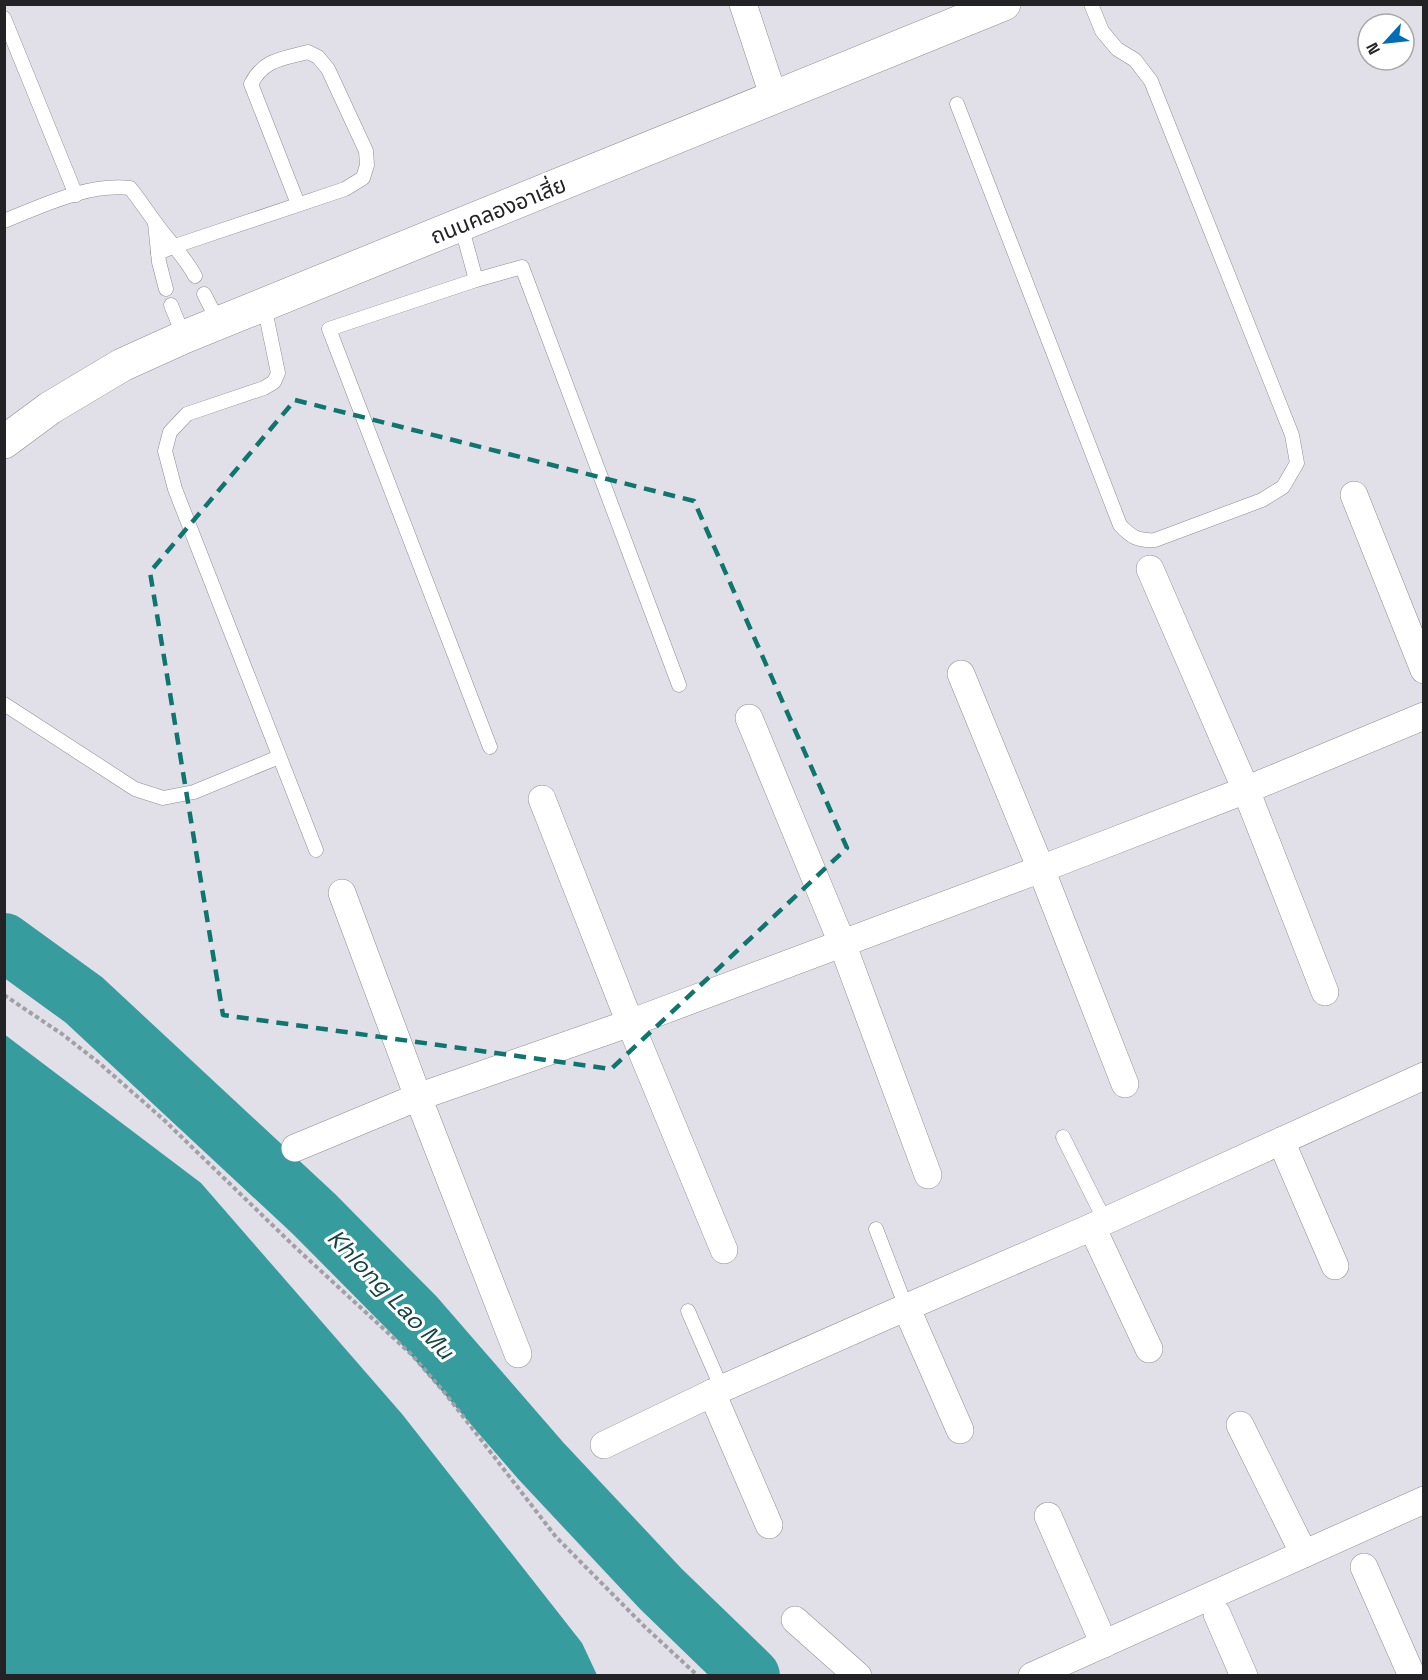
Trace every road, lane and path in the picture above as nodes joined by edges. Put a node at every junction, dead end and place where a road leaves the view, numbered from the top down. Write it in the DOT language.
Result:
graph roads {
  1 [pos="743,4"];
  2 [pos="1005,4"];
  3 [pos="1091,4"];
  4 [pos="4,18"];
  5 [pos="774,98"];
  6 [pos="957,104"];
  7 [pos="76,195"];
  8 [pos="298,204"];
  9 [pos="4,221"];
  10 [pos="155,223"];
  11 [pos="461,225"];
  12 [pos="175,246"];
  13 [pos="158,253"];
  14 [pos="195,276"];
  15 [pos="476,280"];
  16 [pos="165,289"];
  17 [pos="171,305"];
  18 [pos="264,305"];
  19 [pos="184,337"];
  20 [pos="4,442"];
  21 [pos="1354,495"];
  22 [pos="1150,568"];
  23 [pos="1424,670"];
  24 [pos="961,674"];
  25 [pos="679,685"];
  26 [pos="4,704"];
  27 [pos="1424,716"];
  28 [pos="749,718"];
  29 [pos="490,747"];
  30 [pos="279,757"];
  31 [pos="1246,789"];
  32 [pos="542,799"];
  33 [pos="316,850"];
  34 [pos="1041,868"];
  35 [pos="342,893"];
  36 [pos="842,943"];
  37 [pos="1325,992"];
  38 [pos="4,995"];
  39 [pos="630,1023"];
  40 [pos="1424,1076"];
  41 [pos="1125,1084"];
  42 [pos="418,1097"];
  43 [pos="1062,1137"];
  44 [pos="1281,1141"];
  45 [pos="294,1148"];
  46 [pos="928,1175"];
  47 [pos="1099,1224"];
  48 [pos="876,1229"];
  49 [pos="724,1250"];
  50 [pos="1335,1266"];
  51 [pos="906,1307"];
  52 [pos="688,1311"];
  53 [pos="1149,1349"];
  54 [pos="518,1354"];
  55 [pos="717,1391"];
  56 [pos="1240,1425"];
  57 [pos="960,1430"];
  58 [pos="604,1445"];
  59 [pos="1424,1500"];
  60 [pos="1048,1516"];
  61 [pos="769,1525"];
  62 [pos="1304,1554"];
  63 [pos="1364,1567"];
  64 [pos="1217,1614"];
  65 [pos="795,1620"];
  66 [pos="1104,1644"];
  67 [pos="1048,1672"];
  68 [pos="698,1676"];
  69 [pos="858,1676"];
  70 [pos="1244,1676"];
  71 [pos="1412,1676"];
  1 -- 5 [label="street"];
  2 -- 5 [label="street, ถนนคลองอาเสี่ย"];
  3 -- 6 [label="lane"];
  4 -- 7 [label="lane"];
  5 -- 11 [label="street, ถนนคลองอาเสี่ย"];
  7 -- 9 [label="lane"];
  7 -- 10 [label="lane"];
  8 -- 8 [label="lane"];
  8 -- 12 [label="lane"];
  10 -- 12 [label="lane"];
  10 -- 13 [label="lane"];
  11 -- 15 [label="lane"];
  11 -- 18 [label="street, ถนนคลองอาเสี่ย"];
  12 -- 13 [label="lane"];
  12 -- 14 [label="lane"];
  13 -- 16 [label="lane"];
  15 -- 25 [label="lane"];
  15 -- 29 [label="lane"];
  17 -- 19 [label="lane"];
  18 -- 19 [label="street, ถนนคลองอาเสี่ย"];
  18 -- 30 [label="lane"];
  19 -- 20 [label="street, ถนนคลองอาเสี่ย"];
  21 -- 23 [label="street"];
  22 -- 31 [label="street"];
  24 -- 34 [label="street"];
  26 -- 30 [label="lane"];
  27 -- 31 [label="street"];
  28 -- 36 [label="street"];
  30 -- 33 [label="lane"];
  31 -- 34 [label="street"];
  31 -- 37 [label="street"];
  32 -- 39 [label="street"];
  34 -- 36 [label="street"];
  34 -- 41 [label="street"];
  35 -- 42 [label="street"];
  36 -- 39 [label="street"];
  36 -- 46 [label="street"];
  38 -- 68 [label="path"];
  39 -- 42 [label="street"];
  39 -- 49 [label="street"];
  40 -- 44 [label="street"];
  42 -- 45 [label="street"];
  42 -- 54 [label="street"];
  43 -- 47 [label="lane"];
  44 -- 47 [label="street"];
  44 -- 50 [label="street"];
  47 -- 51 [label="street"];
  47 -- 53 [label="street"];
  48 -- 51 [label="lane"];
  51 -- 55 [label="street"];
  51 -- 57 [label="street"];
  52 -- 55 [label="lane"];
  55 -- 58 [label="street"];
  55 -- 61 [label="street"];
  56 -- 62 [label="street"];
  59 -- 62 [label="street"];
  60 -- 66 [label="street"];
  62 -- 66 [label="street"];
  63 -- 71 [label="street"];
  64 -- 70 [label="street"];
  65 -- 69 [label="street"];
  66 -- 67 [label="street"];
}
